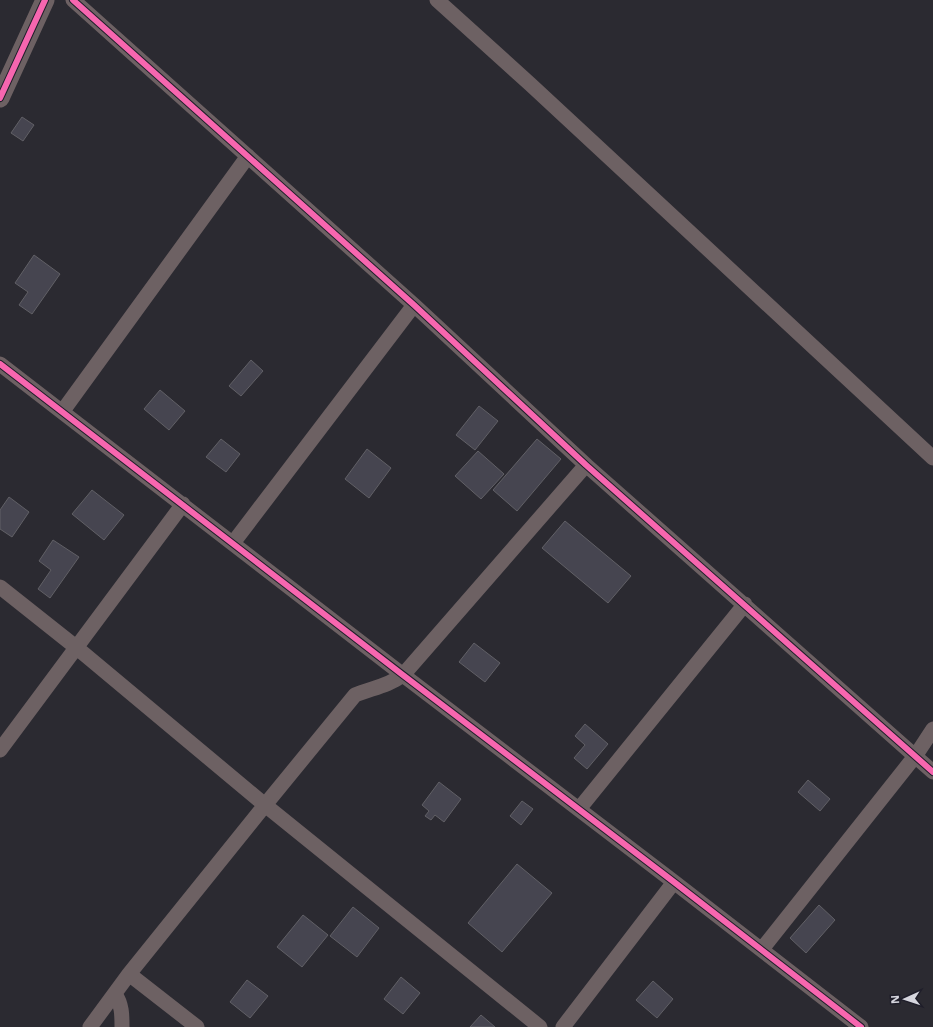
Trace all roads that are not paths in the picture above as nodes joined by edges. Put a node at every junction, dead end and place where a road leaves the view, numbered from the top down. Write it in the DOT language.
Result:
graph roads {
  1 [pos="45,0"];
  2 [pos="73,0"];
  3 [pos="438,0"];
  4 [pos="0,98"];
  5 [pos="248,156"];
  6 [pos="414,306"];
  7 [pos="0,364"];
  8 [pos="62,412"];
  9 [pos="933,458"];
  10 [pos="586,464"];
  11 [pos="183,504"];
  12 [pos="233,543"];
  13 [pos="0,587"];
  14 [pos="745,604"];
  15 [pos="77,648"];
  16 [pos="403,675"];
  17 [pos="933,729"];
  18 [pos="0,750"];
  19 [pos="916,755"];
  20 [pos="933,772"];
  21 [pos="265,805"];
  22 [pos="579,809"];
  23 [pos="674,882"];
  24 [pos="762,949"];
  25 [pos="129,974"];
  26 [pos="115,994"];
  27 [pos="90,1027"];
  28 [pos="122,1027"];
  29 [pos="197,1027"];
  30 [pos="540,1027"];
  31 [pos="563,1027"];
  32 [pos="861,1027"];
  1 -- 4 [label="street"];
  2 -- 5 [label="street"];
  3 -- 9 [label="street"];
  5 -- 6 [label="street"];
  5 -- 8 [label="street"];
  6 -- 10 [label="street"];
  6 -- 12 [label="street"];
  7 -- 8 [label="street"];
  8 -- 11 [label="street"];
  10 -- 14 [label="street"];
  10 -- 16 [label="street"];
  11 -- 12 [label="street"];
  11 -- 15 [label="street"];
  12 -- 16 [label="street"];
  13 -- 15 [label="street"];
  14 -- 19 [label="street"];
  14 -- 22 [label="street"];
  15 -- 18 [label="street"];
  15 -- 21 [label="street"];
  16 -- 21 [label="street"];
  16 -- 22 [label="street"];
  17 -- 19 [label="street"];
  19 -- 20 [label="street"];
  19 -- 24 [label="street"];
  21 -- 25 [label="street"];
  21 -- 30 [label="street"];
  22 -- 23 [label="street"];
  23 -- 24 [label="street"];
  23 -- 31 [label="street"];
  24 -- 32 [label="street"];
  25 -- 26 [label="street"];
  25 -- 29 [label="street"];
  26 -- 27 [label="street"];
  26 -- 28 [label="street"];
}
